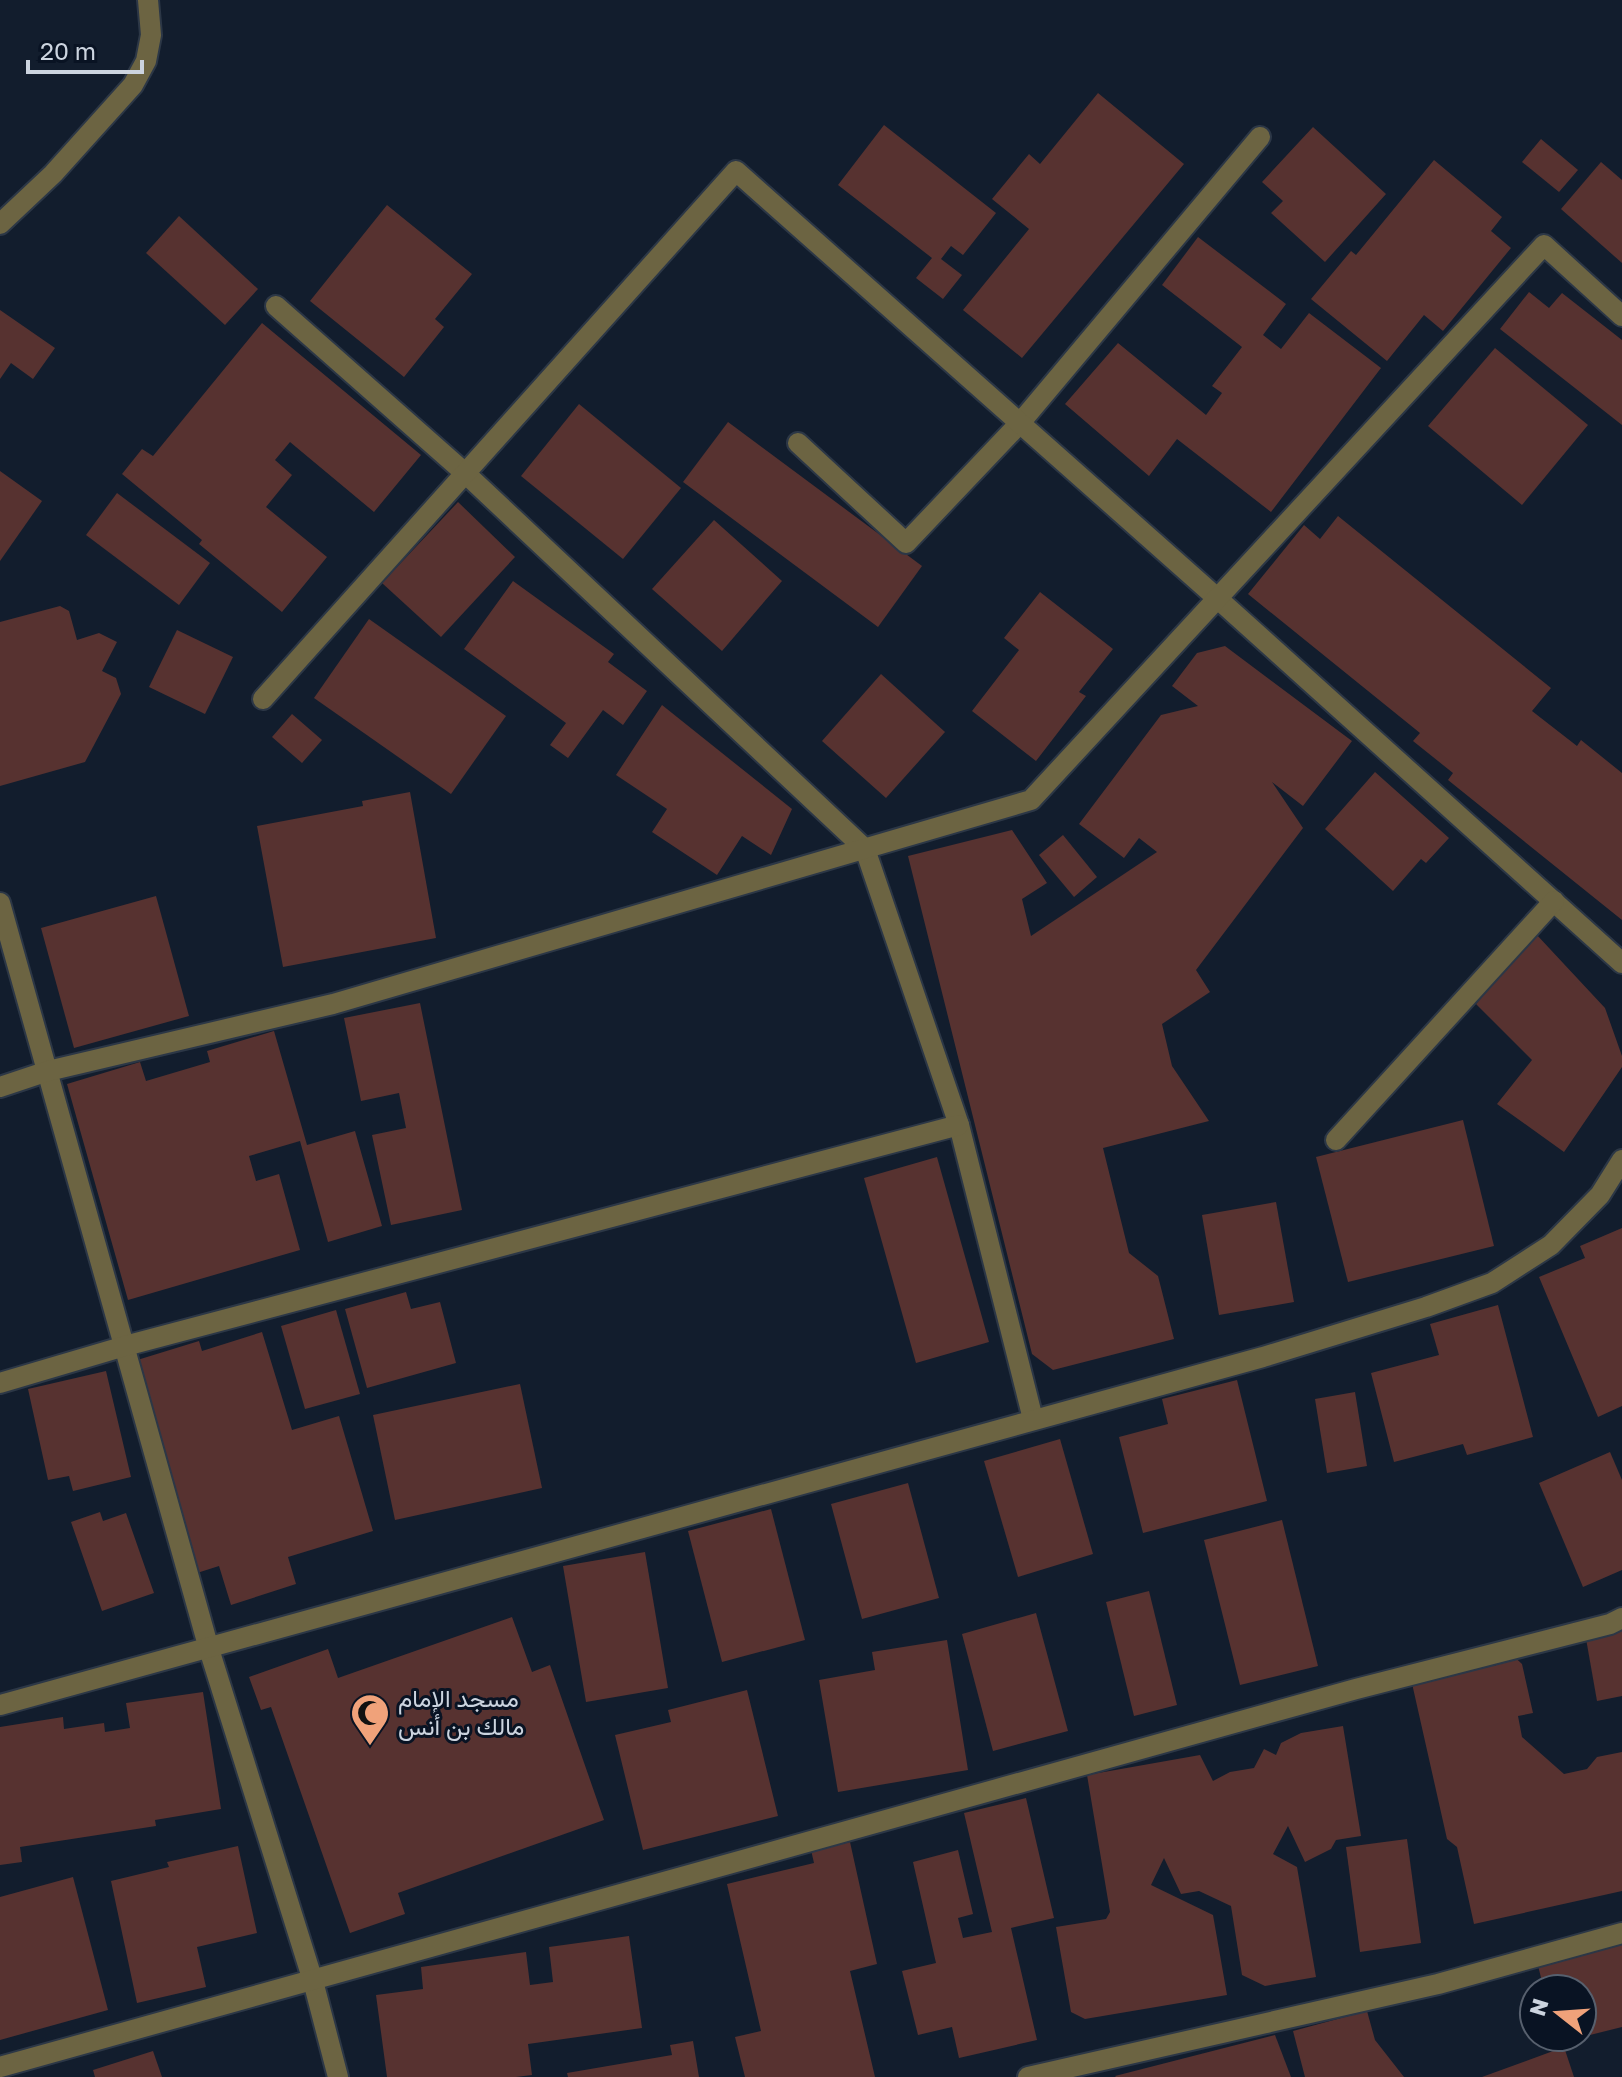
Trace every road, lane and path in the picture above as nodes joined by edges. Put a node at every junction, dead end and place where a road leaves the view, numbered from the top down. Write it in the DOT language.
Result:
graph roads {
  1 [pos="148,0"];
  2 [pos="1260,137"];
  3 [pos="0,224"];
  4 [pos="276,306"];
  5 [pos="1622,316"];
  6 [pos="1020,423"];
  7 [pos="798,443"];
  8 [pos="465,473"];
  9 [pos="1217,598"];
  10 [pos="263,699"];
  11 [pos="865,849"];
  12 [pos="1554,901"];
  13 [pos="0,903"];
  14 [pos="1622,963"];
  15 [pos="48,1071"];
  16 [pos="0,1087"];
  17 [pos="959,1125"];
  18 [pos="1336,1140"];
  19 [pos="1622,1160"];
  20 [pos="125,1346"];
  21 [pos="0,1383"];
  22 [pos="1033,1419"];
  23 [pos="1622,1618"];
  24 [pos="209,1649"];
  25 [pos="0,1705"];
  26 [pos="1622,1933"];
  27 [pos="313,1981"];
  28 [pos="0,2067"];
  29 [pos="338,2077"];
  30 [pos="1028,2077"];
  1 -- 3 [label="street"];
  2 -- 6 [label="street"];
  4 -- 8 [label="street"];
  5 -- 9 [label="street"];
  6 -- 7 [label="street"];
  6 -- 8 [label="street"];
  6 -- 9 [label="street"];
  8 -- 10 [label="street"];
  8 -- 11 [label="street"];
  9 -- 11 [label="street"];
  9 -- 12 [label="street"];
  11 -- 15 [label="street"];
  11 -- 17 [label="street"];
  12 -- 14 [label="street"];
  12 -- 18 [label="street"];
  13 -- 15 [label="street"];
  15 -- 16 [label="street"];
  15 -- 20 [label="street"];
  17 -- 20 [label="street"];
  17 -- 22 [label="street"];
  19 -- 22 [label="street"];
  20 -- 21 [label="street"];
  20 -- 24 [label="street"];
  22 -- 24 [label="street"];
  23 -- 27 [label="street"];
  24 -- 25 [label="street"];
  24 -- 27 [label="street"];
  26 -- 30 [label="street"];
  27 -- 28 [label="street"];
  27 -- 29 [label="street"];
}
